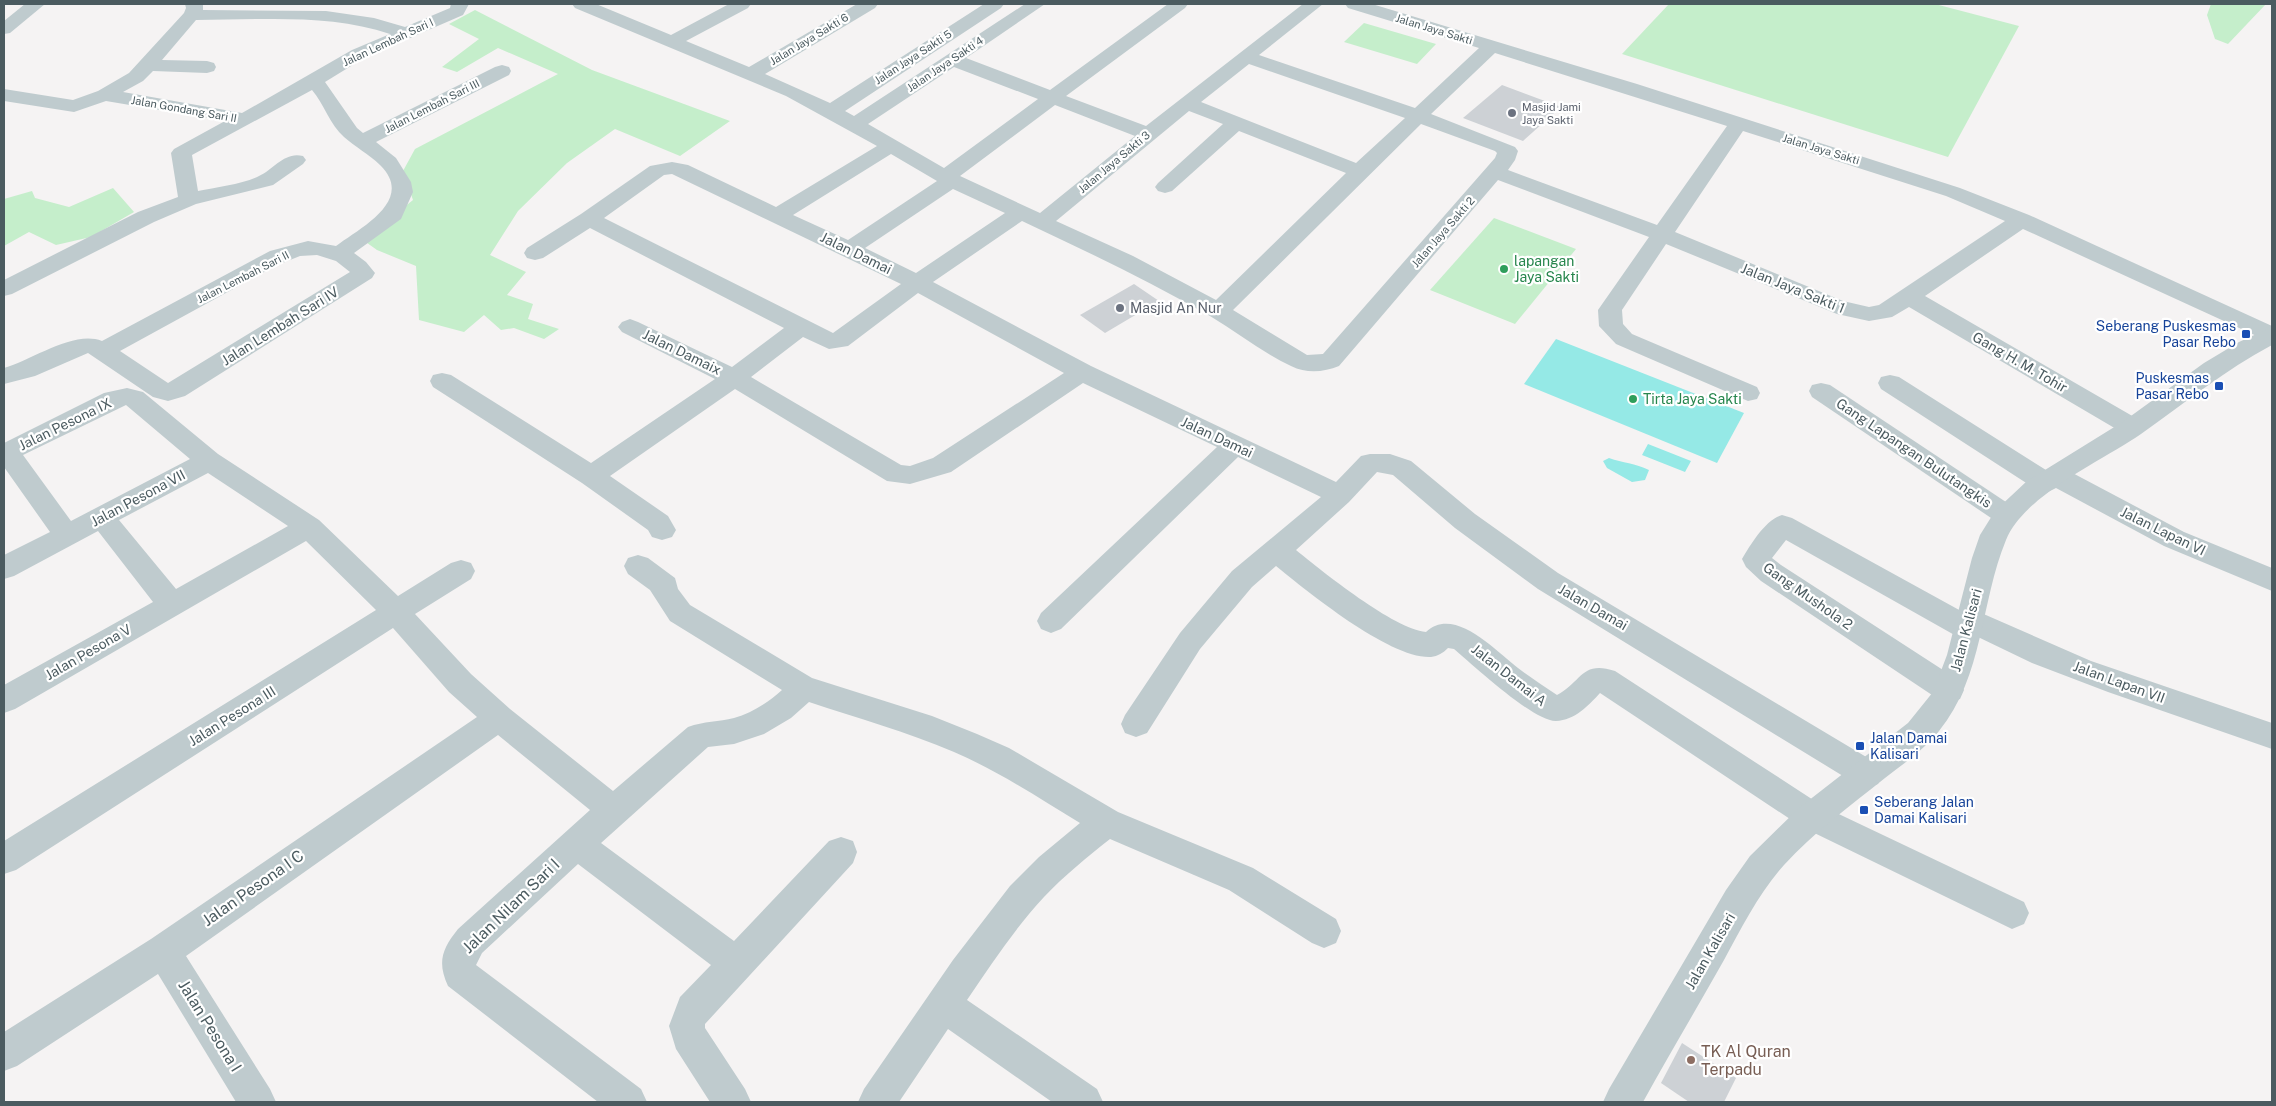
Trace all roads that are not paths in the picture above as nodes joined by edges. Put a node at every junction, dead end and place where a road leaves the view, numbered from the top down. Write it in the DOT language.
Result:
graph roads {
  1 [pos="36,4"];
  2 [pos="460,4"];
  3 [pos="742,4"];
  4 [pos="869,4"];
  5 [pos="967,4"];
  6 [pos="1036,4"];
  7 [pos="1179,4"];
  8 [pos="1314,4"];
  9 [pos="1354,4"];
  10 [pos="595,6"];
  11 [pos="990,7"];
  12 [pos="192,9"];
  13 [pos="4,28"];
  14 [pos="406,33"];
  15 [pos="671,42"];
  16 [pos="1491,46"];
  17 [pos="1246,56"];
  18 [pos="951,59"];
  19 [pos="148,65"];
  20 [pos="207,67"];
  21 [pos="502,71"];
  22 [pos="750,75"];
  23 [pos="314,81"];
  24 [pos="105,95"];
  25 [pos="4,96"];
  26 [pos="1051,98"];
  27 [pos="1187,103"];
  28 [pos="831,111"];
  29 [pos="1418,116"];
  30 [pos="245,119"];
  31 [pos="1236,123"];
  32 [pos="1739,123"];
  33 [pos="854,125"];
  34 [pos="1148,134"];
  35 [pos="361,142"];
  36 [pos="891,146"];
  37 [pos="296,160"];
  38 [pos="1360,172"];
  39 [pos="1494,172"];
  40 [pos="949,178"];
  41 [pos="1165,187"];
  42 [pos="189,200"];
  43 [pos="1021,212"];
  44 [pos="777,216"];
  45 [pos="589,220"];
  46 [pos="2021,220"];
  47 [pos="1042,222"];
  48 [pos="1663,235"];
  49 [pos="850,249"];
  50 [pos="535,253"];
  51 [pos="339,254"];
  52 [pos="918,283"];
  53 [pos="4,289"];
  54 [pos="1909,297"];
  55 [pos="1218,311"];
  56 [pos="802,326"];
  57 [pos="630,327"];
  58 [pos="2272,335"];
  59 [pos="102,350"];
  60 [pos="1082,372"];
  61 [pos="4,376"];
  62 [pos="734,378"];
  63 [pos="442,381"];
  64 [pos="1890,382"];
  65 [pos="1821,391"];
  66 [pos="1748,393"];
  67 [pos="2132,427"];
  68 [pos="1234,446"];
  69 [pos="5,453"];
  70 [pos="209,461"];
  71 [pos="591,476"];
  72 [pos="2051,479"];
  73 [pos="1340,495"];
  74 [pos="2006,515"];
  75 [pos="102,517"];
  76 [pos="309,527"];
  77 [pos="662,530"];
  78 [pos="67,534"];
  79 [pos="1277,551"];
  80 [pos="638,566"];
  81 [pos="4,568"];
  82 [pos="460,571"];
  83 [pos="2272,580"];
  84 [pos="172,605"];
  85 [pos="396,613"];
  86 [pos="1051,621"];
  87 [pos="1968,625"];
  88 [pos="803,688"];
  89 [pos="1949,690"];
  90 [pos="4,700"];
  91 [pos="499,718"];
  92 [pos="1136,724"];
  93 [pos="2272,736"];
  94 [pos="1867,774"];
  95 [pos="602,809"];
  96 [pos="1813,817"];
  97 [pos="1107,822"];
  98 [pos="577,844"];
  99 [pos="840,852"];
  100 [pos="4,859"];
  101 [pos="2012,913"];
  102 [pos="1324,931"];
  103 [pos="163,951"];
  104 [pos="737,964"];
  105 [pos="944,1005"];
  106 [pos="4,1054"];
  107 [pos="719,1096"];
  108 [pos="257,1102"];
  109 [pos="628,1102"];
  110 [pos="877,1102"];
  111 [pos="1084,1102"];
  112 [pos="1622,1102"];
  1 -- 13 [label="street"];
  2 -- 14 [label="street, Jalan Lembah Sari I"];
  3 -- 15 [label="street"];
  4 -- 22 [label="street, Jalan Jaya Sakti 6"];
  5 -- 11 [label="street"];
  6 -- 18 [label="street, Jalan Jaya Sakti 4"];
  7 -- 26 [label="street"];
  8 -- 17 [label="street, Jalan Jaya Sakti 3"];
  9 -- 16 [label="street, Jalan Jaya Sakti"];
  10 -- 15 [label="street"];
  11 -- 28 [label="street, Jalan Jaya Sakti 5"];
  12 -- 14 [label="street"];
  12 -- 19 [label="street"];
  14 -- 23 [label="street, Jalan Lembah Sari I"];
  15 -- 22 [label="street"];
  16 -- 29 [label="street"];
  16 -- 32 [label="street, Jalan Jaya Sakti"];
  17 -- 27 [label="street, Jalan Jaya Sakti 3"];
  17 -- 29 [label="street"];
  18 -- 26 [label="street"];
  18 -- 33 [label="street, Jalan Jaya Sakti 4"];
  19 -- 20 [label="street"];
  19 -- 24 [label="street"];
  21 -- 35 [label="street, Jalan Lembah Sari III"];
  22 -- 28 [label="street"];
  23 -- 30 [label="street, Jalan Gondang Sari II"];
  23 -- 35 [label="street"];
  24 -- 25 [label="street"];
  24 -- 30 [label="street, Jalan Gondang Sari II"];
  26 -- 34 [label="street"];
  26 -- 40 [label="street"];
  27 -- 31 [label="street"];
  27 -- 34 [label="street, Jalan Jaya Sakti 3"];
  28 -- 33 [label="street"];
  29 -- 38 [label="street"];
  29 -- 39 [label="street, Jalan Jaya Sakti 2"];
  30 -- 42 [label="street"];
  31 -- 38 [label="street"];
  31 -- 41 [label="street"];
  32 -- 46 [label="street, Jalan Jaya Sakti"];
  32 -- 48 [label="street"];
  33 -- 36 [label="street"];
  34 -- 47 [label="street, Jalan Jaya Sakti 3"];
  35 -- 51 [label="street"];
  36 -- 40 [label="street"];
  36 -- 44 [label="street"];
  37 -- 42 [label="street"];
  38 -- 55 [label="street"];
  39 -- 48 [label="street, Jalan Jaya Sakti 1"];
  39 -- 55 [label="street, Jalan Jaya Sakti 2"];
  40 -- 43 [label="street"];
  40 -- 49 [label="street"];
  42 -- 53 [label="street"];
  43 -- 47 [label="street"];
  43 -- 52 [label="street"];
  44 -- 45 [label="street, Jalan Damai"];
  44 -- 49 [label="street, Jalan Damai"];
  45 -- 50 [label="street, Jalan Damai"];
  45 -- 56 [label="street"];
  46 -- 54 [label="street, Jalan Jaya Sakti 1"];
  46 -- 58 [label="street, Jalan Jaya Sakti"];
  47 -- 55 [label="street"];
  48 -- 54 [label="street, Jalan Jaya Sakti 1"];
  48 -- 66 [label="street"];
  49 -- 52 [label="street, Jalan Damai"];
  51 -- 59 [label="street, Jalan Lembah Sari II"];
  51 -- 59 [label="street, Jalan Lembah Sari IV"];
  52 -- 56 [label="street"];
  52 -- 60 [label="street, Jalan Damai"];
  54 -- 67 [label="street, Gang H. M. Tohir"];
  56 -- 62 [label="street"];
  57 -- 62 [label="street, Jalan Damaix"];
  58 -- 67 [label="street, Jalan Kalisari"];
  59 -- 61 [label="street"];
  60 -- 62 [label="street, Jalan Damaix"];
  60 -- 68 [label="street, Jalan Damai"];
  62 -- 71 [label="street"];
  63 -- 71 [label="street"];
  64 -- 72 [label="street, Jalan Lapan VI"];
  65 -- 74 [label="street, Gang Lapangan Bulutangkis"];
  67 -- 72 [label="street, Jalan Kalisari"];
  68 -- 73 [label="street, Jalan Damai"];
  68 -- 86 [label="street"];
  69 -- 70 [label="street, Jalan Pesona IX"];
  69 -- 78 [label="street"];
  70 -- 75 [label="street, Jalan Pesona VII"];
  70 -- 76 [label="street"];
  71 -- 77 [label="street"];
  72 -- 74 [label="street, Jalan Kalisari"];
  72 -- 83 [label="street, Jalan Lapan VI"];
  73 -- 79 [label="street"];
  73 -- 94 [label="street, Jalan Damai"];
  74 -- 87 [label="street, Jalan Kalisari"];
  75 -- 78 [label="street, Jalan Pesona VII"];
  75 -- 84 [label="street"];
  76 -- 84 [label="street, Jalan Pesona V"];
  76 -- 85 [label="street"];
  78 -- 81 [label="street, Jalan Pesona VII"];
  79 -- 92 [label="street"];
  79 -- 96 [label="street, Jalan Damai A"];
  80 -- 88 [label="street"];
  82 -- 85 [label="street, Jalan Pesona III"];
  84 -- 90 [label="street, Jalan Pesona V"];
  85 -- 91 [label="street"];
  85 -- 100 [label="street, Jalan Pesona III"];
  87 -- 89 [label="street, Jalan Kalisari"];
  87 -- 89 [label="street, Gang Mushola 2"];
  87 -- 93 [label="street, Jalan Lapan VII"];
  88 -- 95 [label="street, Jalan Nilam Sari I"];
  88 -- 97 [label="street"];
  89 -- 94 [label="street, Jalan Kalisari"];
  91 -- 95 [label="street"];
  91 -- 103 [label="street, Jalan Pesona I C"];
  94 -- 96 [label="street, Jalan Kalisari"];
  95 -- 98 [label="street, Jalan Nilam Sari I"];
  96 -- 101 [label="street"];
  96 -- 112 [label="street, Jalan Kalisari"];
  97 -- 102 [label="street"];
  97 -- 105 [label="street"];
  98 -- 104 [label="street"];
  98 -- 109 [label="street, Jalan Nilam Sari I"];
  99 -- 104 [label="street"];
  103 -- 106 [label="street, Jalan Pesona I C"];
  103 -- 108 [label="street, Jalan Pesona I"];
  104 -- 107 [label="street"];
  105 -- 110 [label="street"];
  105 -- 111 [label="street"];
}
